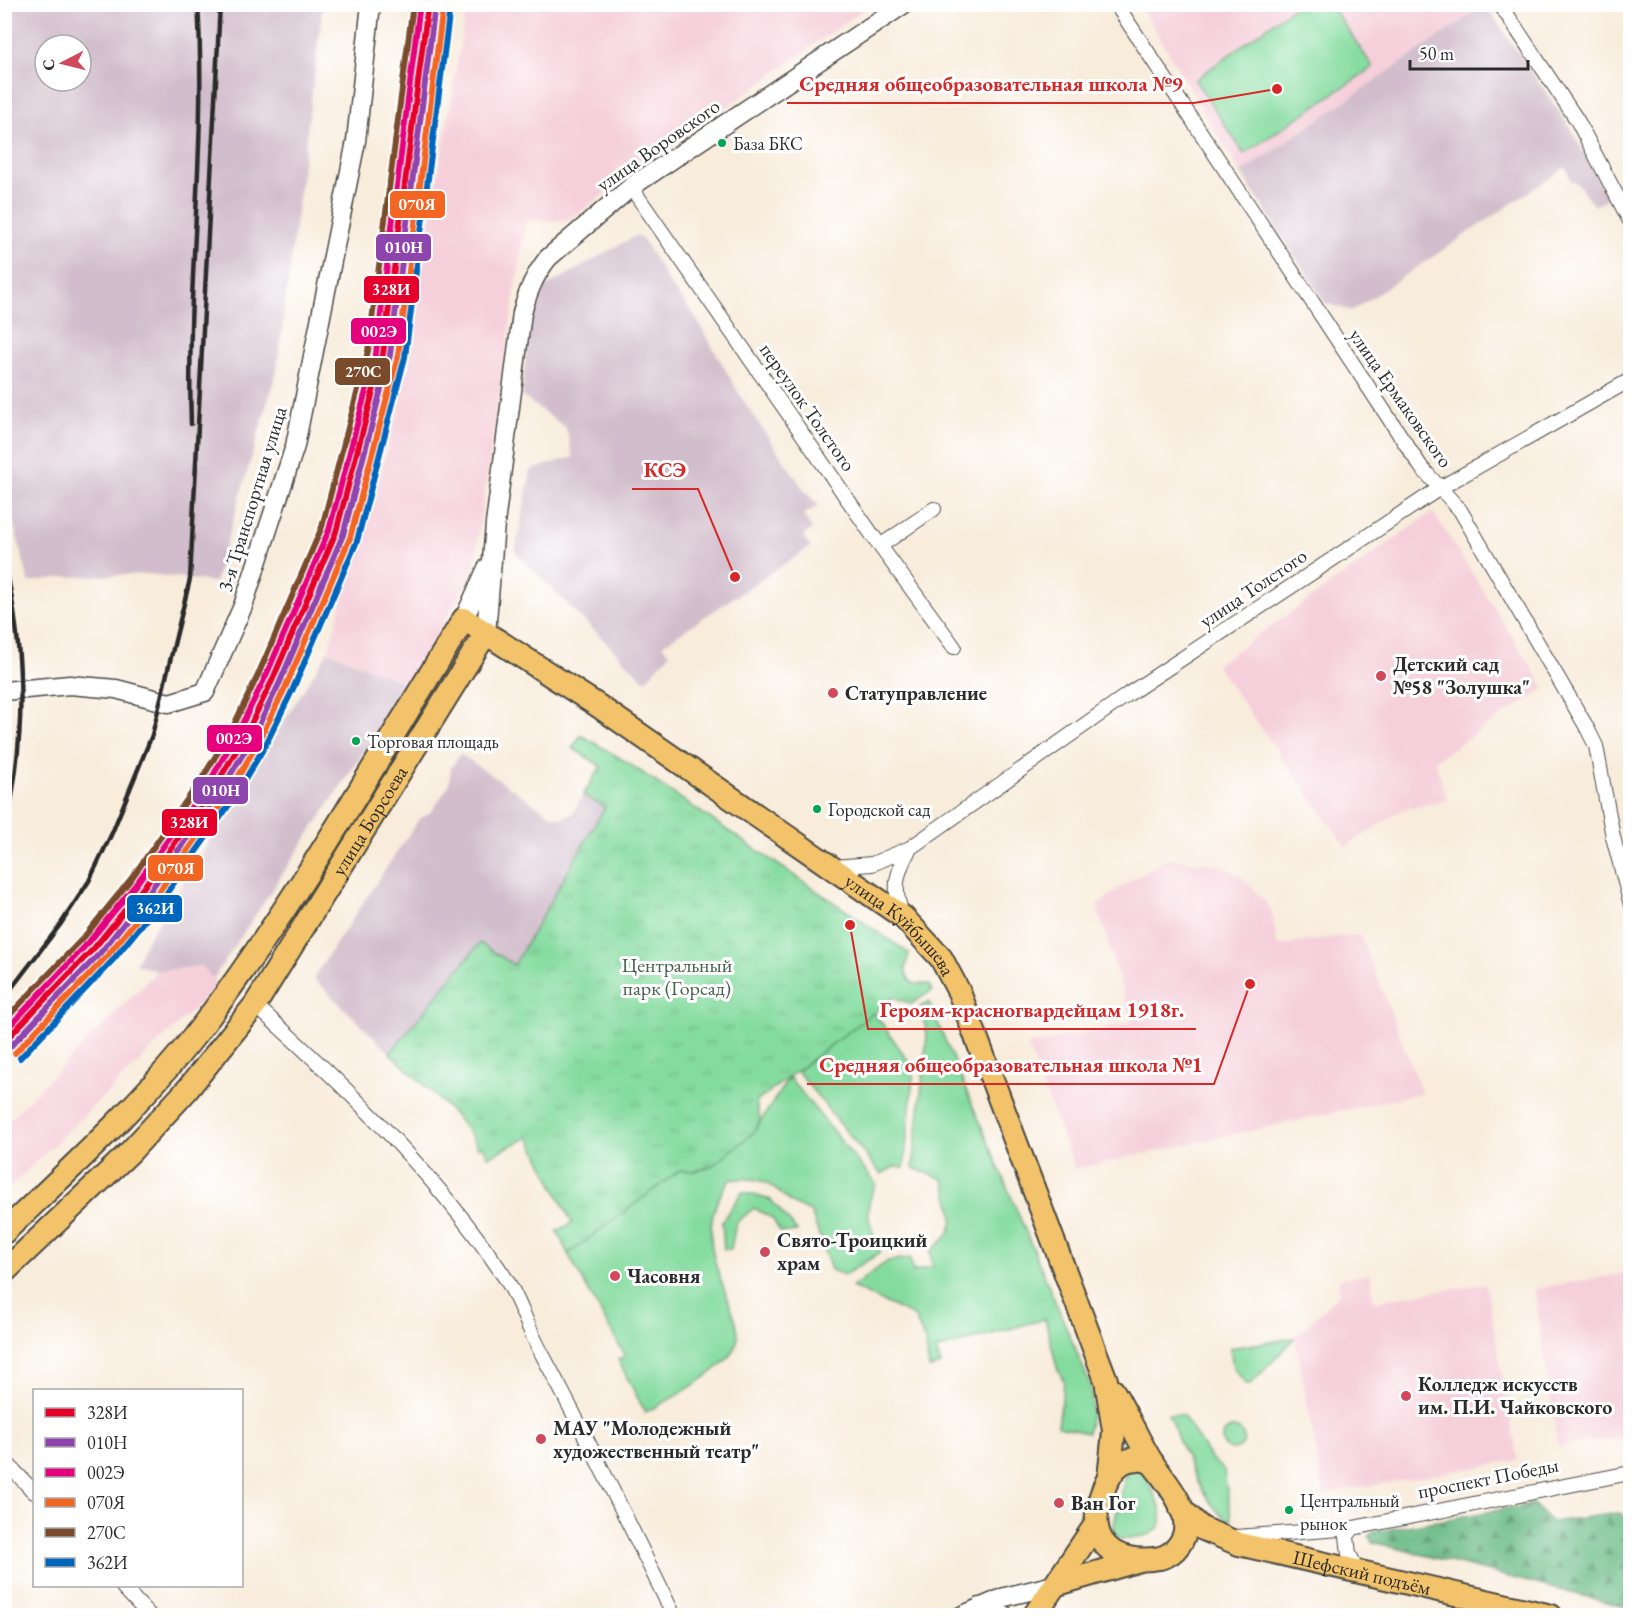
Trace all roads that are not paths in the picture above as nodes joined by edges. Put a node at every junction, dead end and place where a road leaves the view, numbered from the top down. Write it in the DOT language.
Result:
graph roads {
  1 [pos="371,4"];
  2 [pos="904,4"];
  3 [pos="1116,4"];
  4 [pos="1500,4"];
  5 [pos="631,187"];
  6 [pos="1630,221"];
  7 [pos="1630,380"];
  8 [pos="1440,488"];
  9 [pos="934,509"];
  10 [pos="880,546"];
  11 [pos="493,556"];
  12 [pos="464,620"];
  13 [pos="486,633"];
  14 [pos="954,647"];
  15 [pos="4,691"];
  16 [pos="910,848"];
  17 [pos="832,867"];
  18 [pos="1630,901"];
  19 [pos="903,917"];
  20 [pos="255,1005"];
  21 [pos="4,1232"];
  22 [pos="4,1272"];
  23 [pos="1106,1380"];
  24 [pos="4,1460"];
  25 [pos="1153,1463"];
  26 [pos="1630,1473"];
  27 [pos="1109,1478"];
  28 [pos="33,1491"];
  29 [pos="1182,1509"];
  30 [pos="1095,1524"];
  31 [pos="1353,1528"];
  32 [pos="1222,1539"];
  33 [pos="1142,1560"];
  34 [pos="1359,1573"];
  35 [pos="1058,1584"];
  36 [pos="123,1587"];
  37 [pos="980,1607"];
  38 [pos="150,1616"];
  39 [pos="674,1616"];
  40 [pos="961,1616"];
  41 [pos="1005,1616"];
  42 [pos="1034,1616"];
  43 [pos="1551,1616"];
  1 -- 15 [label="street, 3-я Транспортная улица"];
  2 -- 5 [label="street, улица Воровского"];
  3 -- 8 [label="street, улица Ермаковского"];
  4 -- 6 [label="street"];
  5 -- 10 [label="street, переулок Толстого"];
  5 -- 11 [label="street, улица Воровского"];
  7 -- 8 [label="street, улица Толстого"];
  8 -- 16 [label="street, улица Толстого"];
  8 -- 18 [label="street, улица Ермаковского"];
  9 -- 10 [label="street"];
  10 -- 14 [label="street, переулок Толстого"];
  11 -- 12 [label="street"];
  11 -- 13 [label="street, улица Воровского"];
  12 -- 13 [label="main road"];
  12 -- 21 [label="main road, улица Борсоева"];
  13 -- 17 [label="main road, улица Куйбышева"];
  13 -- 20 [label="main road, улица Борсоева"];
  16 -- 17 [label="street, улица Толстого"];
  16 -- 19 [label="street, улица Толстого"];
  17 -- 19 [label="main road, улица Куйбышева"];
  19 -- 23 [label="main road, улица Куйбышева"];
  20 -- 22 [label="main road, улица Борсоева"];
  20 -- 39 [label="street"];
  23 -- 25 [label="main road, улица Куйбышева"];
  23 -- 27 [label="main road, улица Куйбышева"];
  24 -- 28 [label="street"];
  25 -- 27 [label="main road, улица Куйбышева"];
  25 -- 29 [label="main road, улица Куйбышева"];
  26 -- 31 [label="street, проспект Победы"];
  27 -- 30 [label="main road, улица Куйбышева"];
  29 -- 32 [label="main road, Шефский подъём"];
  29 -- 33 [label="main road"];
  30 -- 33 [label="main road"];
  30 -- 35 [label="main road, улица Куйбышева"];
  31 -- 32 [label="street, проспект Победы"];
  31 -- 34 [label="street"];
  32 -- 34 [label="main road, Шефский подъём"];
  33 -- 35 [label="main road"];
  34 -- 43 [label="main road, Шефский подъём"];
  35 -- 37 [label="street"];
  35 -- 42 [label="main road, улица Куйбышева"];
  36 -- 38 [label="street"];
  37 -- 40 [label="street"];
  37 -- 41 [label="street"];
}
